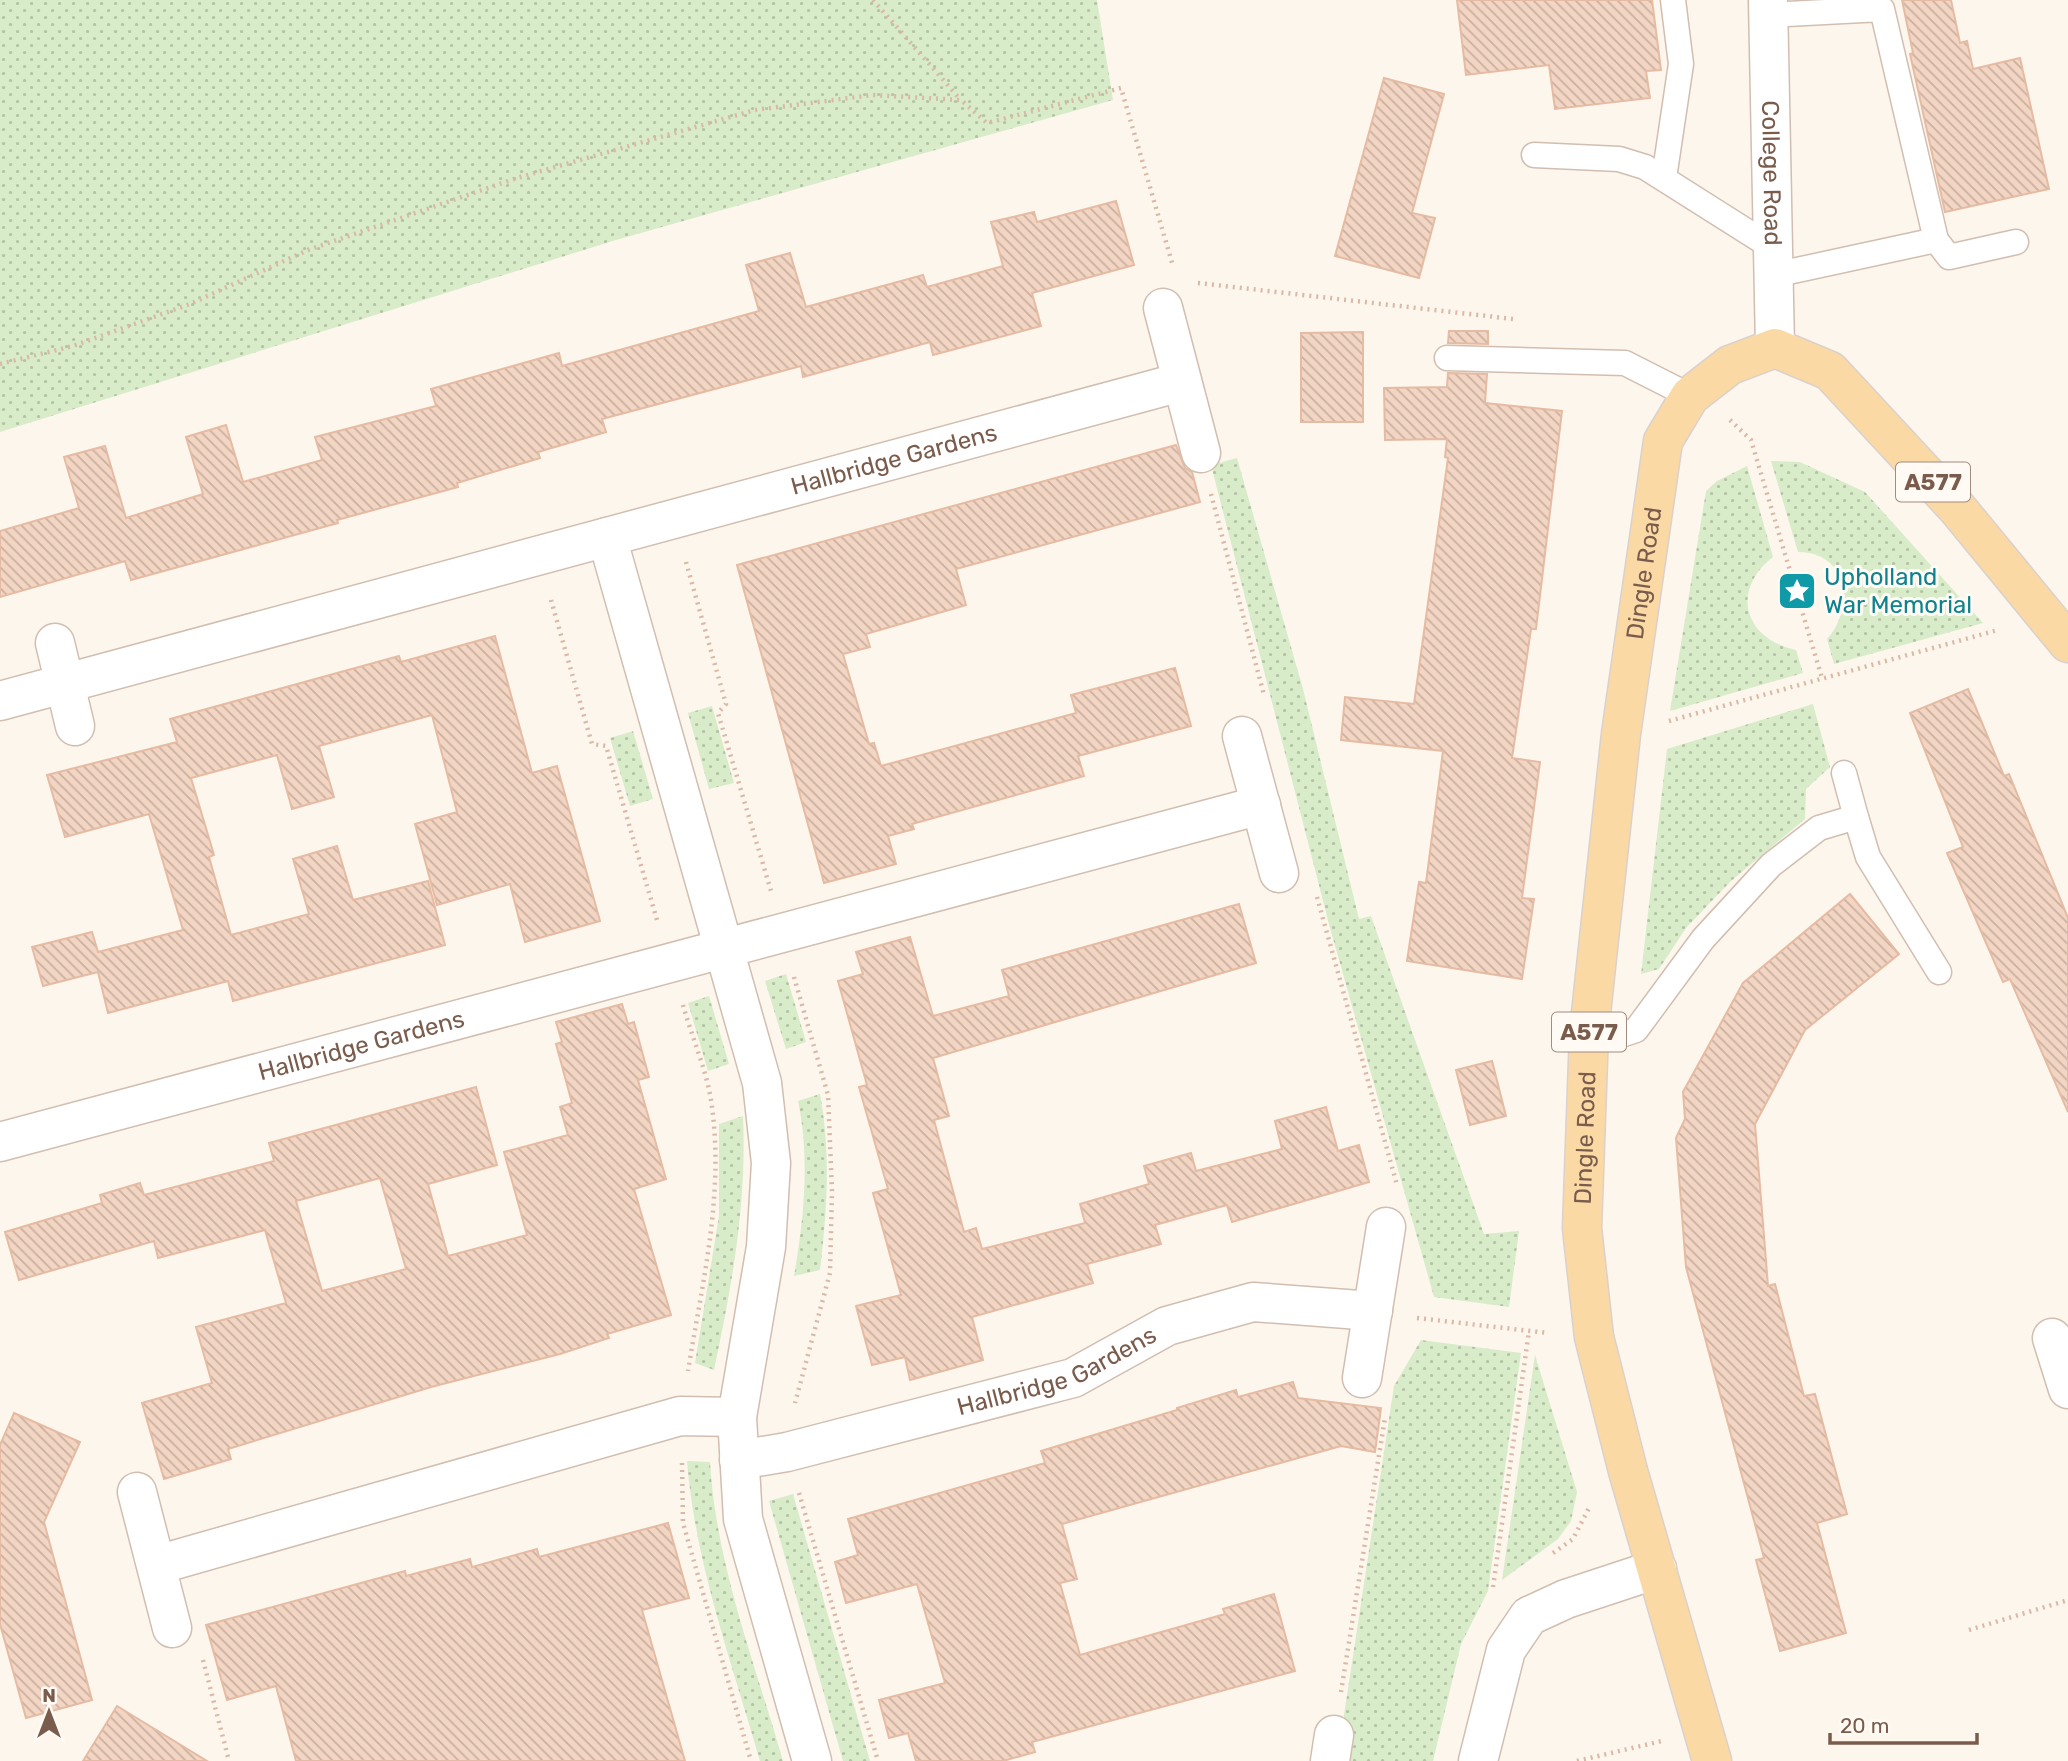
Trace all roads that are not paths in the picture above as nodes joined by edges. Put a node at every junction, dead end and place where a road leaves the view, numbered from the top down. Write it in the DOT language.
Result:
graph roads {
  1 [pos="1673,0"];
  2 [pos="1768,8"];
  3 [pos="1534,155"];
  4 [pos="1664,178"];
  5 [pos="1936,240"];
  6 [pos="2016,242"];
  7 [pos="1774,262"];
  8 [pos="1163,308"];
  9 [pos="1775,348"];
  10 [pos="1447,358"];
  11 [pos="1181,382"];
  12 [pos="1690,396"];
  13 [pos="1201,453"];
  14 [pos="607,537"];
  15 [pos="2058,630"];
  16 [pos="55,643"];
  17 [pos="64,682"];
  18 [pos="0,701"];
  19 [pos="75,726"];
  20 [pos="1242,736"];
  21 [pos="1844,773"];
  22 [pos="1261,805"];
  23 [pos="1856,817"];
  24 [pos="1279,873"];
  25 [pos="724,948"];
  26 [pos="1939,972"];
  27 [pos="1589,1032"];
  28 [pos="0,1142"];
  29 [pos="1385,1227"];
  30 [pos="1373,1311"];
  31 [pos="2052,1338"];
  32 [pos="1362,1378"];
  33 [pos="2068,1389"];
  34 [pos="737,1417"];
  35 [pos="739,1460"];
  36 [pos="137,1492"];
  37 [pos="157,1565"];
  38 [pos="1657,1569"];
  39 [pos="172,1628"];
  40 [pos="1708,1746"];
  41 [pos="812,1761"];
  42 [pos="1478,1761"];
  1 -- 4 [label="lane"];
  2 -- 5 [label="lane"];
  2 -- 7 [label="street, College Road"];
  3 -- 4 [label="lane"];
  4 -- 7 [label="lane"];
  5 -- 6 [label="lane"];
  5 -- 7 [label="lane"];
  7 -- 9 [label="street, College Road"];
  8 -- 11 [label="street"];
  9 -- 12 [label="main road, Dingle Road / A577"];
  9 -- 15 [label="main road, A577"];
  10 -- 12 [label="lane"];
  11 -- 13 [label="street"];
  11 -- 14 [label="street, Hallbridge Gardens"];
  12 -- 27 [label="main road, Dingle Road / A577"];
  14 -- 17 [label="street, Hallbridge Gardens"];
  14 -- 25 [label="street"];
  16 -- 17 [label="street"];
  17 -- 18 [label="street, Hallbridge Gardens"];
  17 -- 19 [label="street"];
  20 -- 22 [label="street"];
  21 -- 23 [label="lane"];
  22 -- 24 [label="street"];
  22 -- 25 [label="street, Hallbridge Gardens"];
  23 -- 26 [label="lane"];
  23 -- 27 [label="lane"];
  25 -- 28 [label="street, Hallbridge Gardens"];
  25 -- 34 [label="street"];
  27 -- 38 [label="main road, Dingle Road / A577"];
  29 -- 30 [label="street"];
  30 -- 32 [label="street"];
  30 -- 35 [label="street, Hallbridge Gardens"];
  31 -- 33 [label="street"];
  34 -- 35 [label="street"];
  34 -- 37 [label="street"];
  35 -- 41 [label="street"];
  36 -- 37 [label="street"];
  37 -- 39 [label="street"];
  38 -- 40 [label="main road, Dingle Road / A577"];
  38 -- 42 [label="street"];
}
